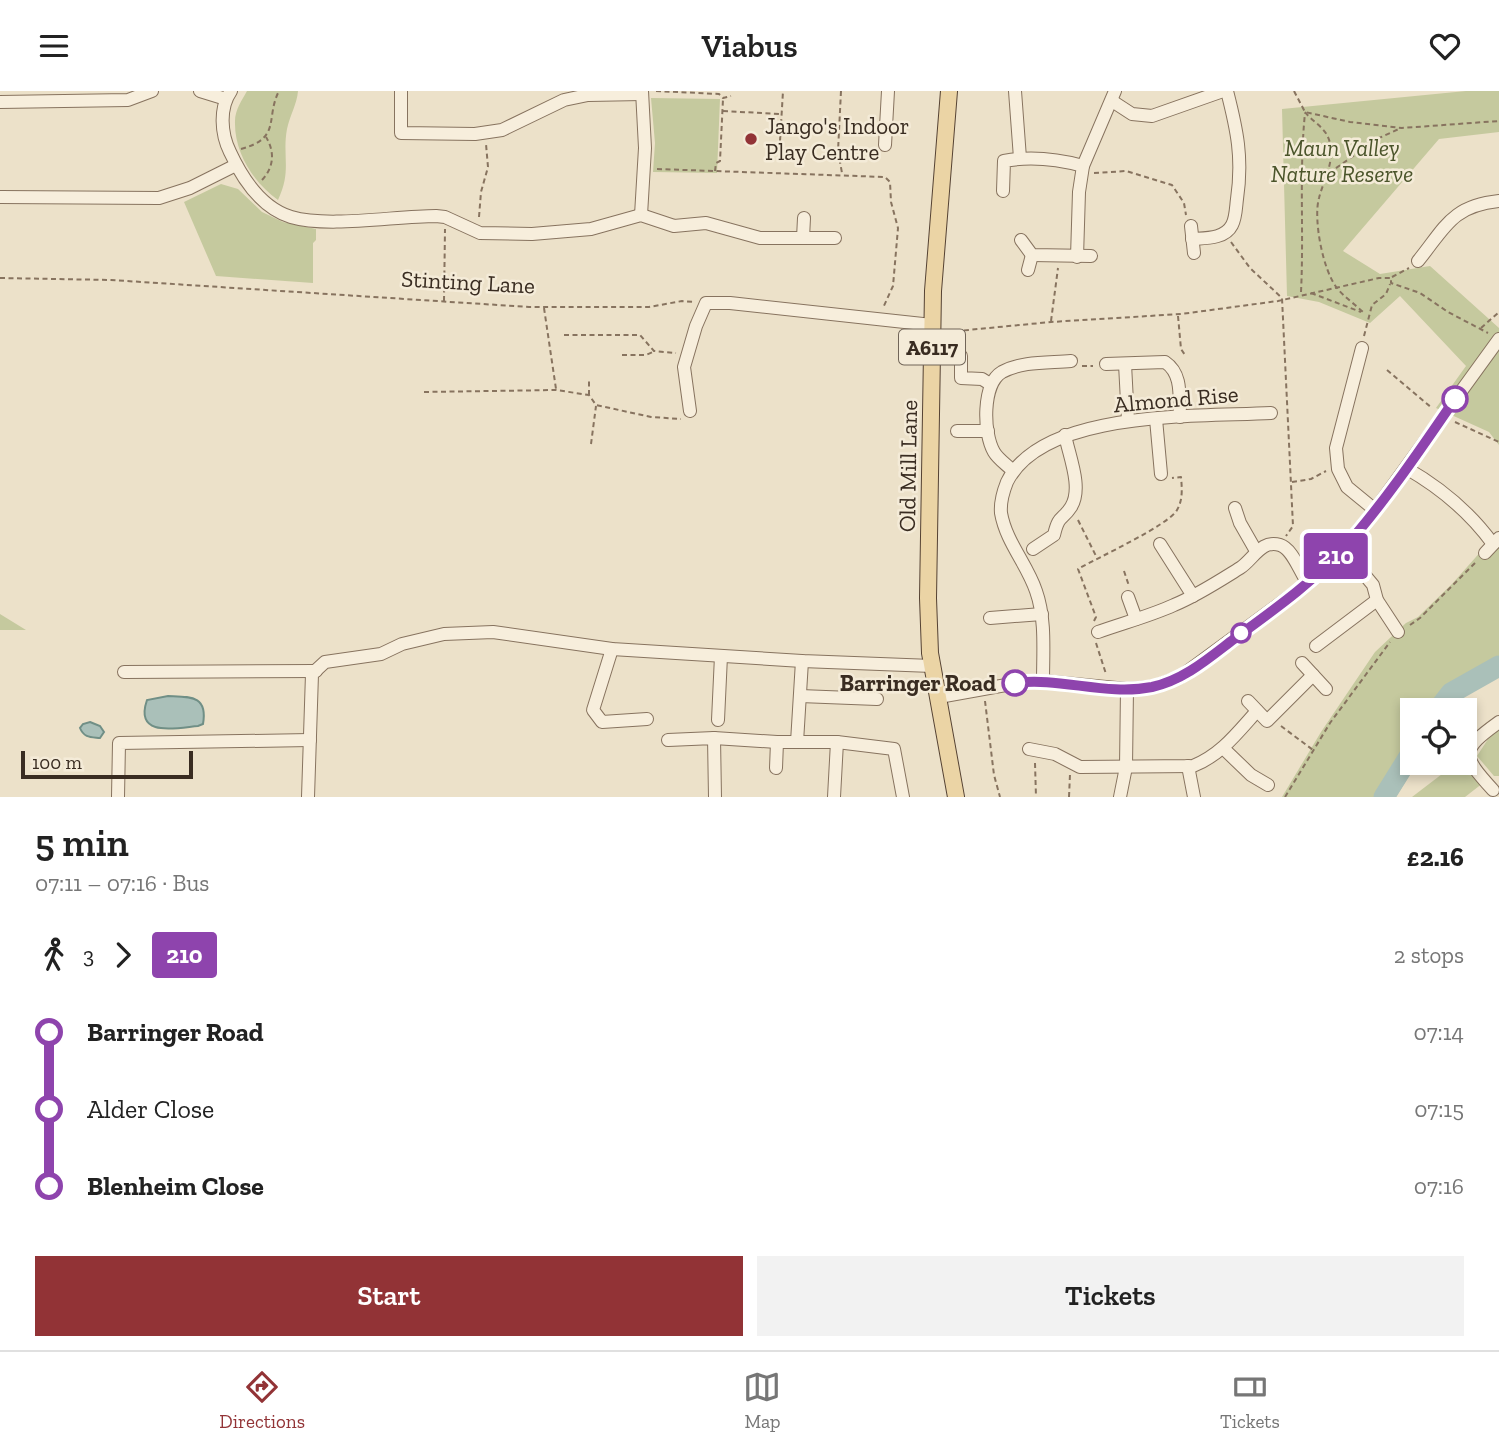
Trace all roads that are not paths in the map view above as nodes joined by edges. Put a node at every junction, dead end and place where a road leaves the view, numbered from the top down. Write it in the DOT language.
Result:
graph roads {
  1 [pos="152,91"];
  2 [pos="200,91"];
  3 [pos="401,91"];
  4 [pos="888,91"];
  5 [pos="949,91"];
  6 [pos="1015,91"];
  7 [pos="1225,91"];
  8 [pos="642,93"];
  9 [pos="228,95"];
  10 [pos="1114,96"];
  11 [pos="0,102"];
  12 [pos="885,145"];
  13 [pos="1020,158"];
  14 [pos="236,165"];
  15 [pos="1082,170"];
  16 [pos="1003,191"];
  17 [pos="0,197"];
  18 [pos="1499,201"];
  19 [pos="641,215"];
  20 [pos="804,218"];
  21 [pos="803,238"];
  22 [pos="835,238"];
  23 [pos="1193,239"];
  24 [pos="1021,240"];
  25 [pos="1032,255"];
  26 [pos="1091,256"];
  27 [pos="1077,257"];
  28 [pos="1425,258"];
  29 [pos="1028,270"];
  30 [pos="932,329"];
  31 [pos="1495,338"];
  32 [pos="1362,348"];
  33 [pos="961,356"];
  34 [pos="1358,363"];
  35 [pos="1077,364"];
  36 [pos="1125,364"];
  37 [pos="1373,364"];
  38 [pos="1103,365"];
  39 [pos="990,384"];
  40 [pos="1262,409"];
  41 [pos="690,411"];
  42 [pos="1180,417"];
  43 [pos="1156,419"];
  44 [pos="1128,421"];
  45 [pos="957,431"];
  46 [pos="988,431"];
  47 [pos="1065,435"];
  48 [pos="1406,468"];
  49 [pos="1013,471"];
  50 [pos="1160,471"];
  51 [pos="1235,508"];
  52 [pos="1375,510"];
  53 [pos="1160,544"];
  54 [pos="1492,545"];
  55 [pos="1033,549"];
  56 [pos="1343,549"];
  57 [pos="1256,551"];
  58 [pos="1308,583"];
  59 [pos="1193,596"];
  60 [pos="1128,597"];
  61 [pos="1377,600"];
  62 [pos="1042,614"];
  63 [pos="990,618"];
  64 [pos="1136,619"];
  65 [pos="1094,630"];
  66 [pos="1398,632"];
  67 [pos="1316,646"];
  68 [pos="612,649"];
  69 [pos="721,656"];
  70 [pos="802,661"];
  71 [pos="1301,663"];
  72 [pos="932,666"];
  73 [pos="316,671"];
  74 [pos="124,672"];
  75 [pos="1313,675"];
  76 [pos="1043,681"];
  77 [pos="1326,688"];
  78 [pos="1128,689"];
  79 [pos="800,696"];
  80 [pos="939,697"];
  81 [pos="877,699"];
  82 [pos="647,719"];
  83 [pos="718,720"];
  84 [pos="1499,722"];
  85 [pos="714,738"];
  86 [pos="310,740"];
  87 [pos="667,740"];
  88 [pos="777,742"];
  89 [pos="797,742"];
  90 [pos="837,742"];
  91 [pos="1223,748"];
  92 [pos="1029,749"];
  93 [pos="1188,766"];
  94 [pos="1126,767"];
  95 [pos="776,768"];
  96 [pos="1268,785"];
  97 [pos="1492,791"];
  98 [pos="118,797"];
  99 [pos="308,797"];
  100 [pos="715,797"];
  101 [pos="834,797"];
  102 [pos="903,797"];
  103 [pos="956,797"];
  104 [pos="1120,797"];
  105 [pos="1194,797"];
  1 -- 11 [label="street"];
  2 -- 9 [label="street"];
  3 -- 8 [label="street"];
  4 -- 12 [label="street"];
  5 -- 30 [label="main road, Old Mill Lane / A6117"];
  6 -- 13 [label="street"];
  7 -- 10 [label="street"];
  7 -- 23 [label="street"];
  8 -- 19 [label="street"];
  9 -- 14 [label="street"];
  10 -- 15 [label="street"];
  13 -- 15 [label="street"];
  13 -- 16 [label="street"];
  14 -- 17 [label="street"];
  14 -- 19 [label="street"];
  15 -- 27 [label="street"];
  18 -- 28 [label="street"];
  19 -- 21 [label="street"];
  20 -- 21 [label="street"];
  21 -- 22 [label="street"];
  24 -- 25 [label="street"];
  25 -- 27 [label="street"];
  25 -- 29 [label="street"];
  26 -- 27 [label="street"];
  30 -- 41 [label="street"];
  30 -- 72 [label="main road, Old Mill Lane / A6117"];
  31 -- 48 [label="street"];
  32 -- 34 [label="street"];
  33 -- 39 [label="street"];
  34 -- 37 [label="street"];
  34 -- 52 [label="street"];
  35 -- 39 [label="street"];
  36 -- 38 [label="street"];
  36 -- 42 [label="street"];
  36 -- 44 [label="street"];
  39 -- 46 [label="street"];
  40 -- 42 [label="street, Almond Rise"];
  42 -- 43 [label="street, Almond Rise"];
  43 -- 44 [label="street, Almond Rise"];
  43 -- 50 [label="street"];
  44 -- 47 [label="street, Almond Rise"];
  45 -- 46 [label="street"];
  46 -- 49 [label="street"];
  47 -- 49 [label="street, Almond Rise"];
  47 -- 55 [label="street"];
  48 -- 52 [label="street"];
  48 -- 54 [label="street"];
  49 -- 62 [label="street"];
  51 -- 57 [label="street"];
  52 -- 56 [label="street"];
  53 -- 59 [label="street"];
  56 -- 58 [label="street"];
  56 -- 61 [label="street"];
  57 -- 58 [label="street"];
  57 -- 59 [label="street"];
  58 -- 78 [label="street"];
  59 -- 64 [label="street"];
  60 -- 64 [label="street"];
  61 -- 66 [label="street"];
  61 -- 67 [label="street"];
  62 -- 63 [label="street"];
  62 -- 76 [label="street"];
  64 -- 65 [label="street"];
  68 -- 69 [label="street"];
  68 -- 73 [label="street"];
  68 -- 82 [label="street"];
  69 -- 70 [label="street"];
  69 -- 83 [label="street"];
  70 -- 72 [label="street"];
  70 -- 79 [label="street"];
  71 -- 75 [label="street"];
  72 -- 80 [label="main road, Old Mill Lane / A6117"];
  73 -- 74 [label="street"];
  73 -- 86 [label="street"];
  75 -- 77 [label="street"];
  75 -- 91 [label="street"];
  76 -- 78 [label="street"];
  76 -- 80 [label="street"];
  78 -- 94 [label="street"];
  79 -- 81 [label="street"];
  79 -- 89 [label="street"];
  80 -- 103 [label="main road, Old Mill Lane / A6117"];
  84 -- 97 [label="street"];
  85 -- 87 [label="street"];
  85 -- 88 [label="street"];
  85 -- 100 [label="street"];
  86 -- 98 [label="street"];
  86 -- 99 [label="street"];
  88 -- 89 [label="street"];
  88 -- 95 [label="street"];
  89 -- 90 [label="street"];
  90 -- 101 [label="street"];
  90 -- 102 [label="street"];
  91 -- 93 [label="street"];
  91 -- 96 [label="street"];
  92 -- 94 [label="street"];
  93 -- 94 [label="street"];
  93 -- 105 [label="street"];
  94 -- 104 [label="street"];
}
